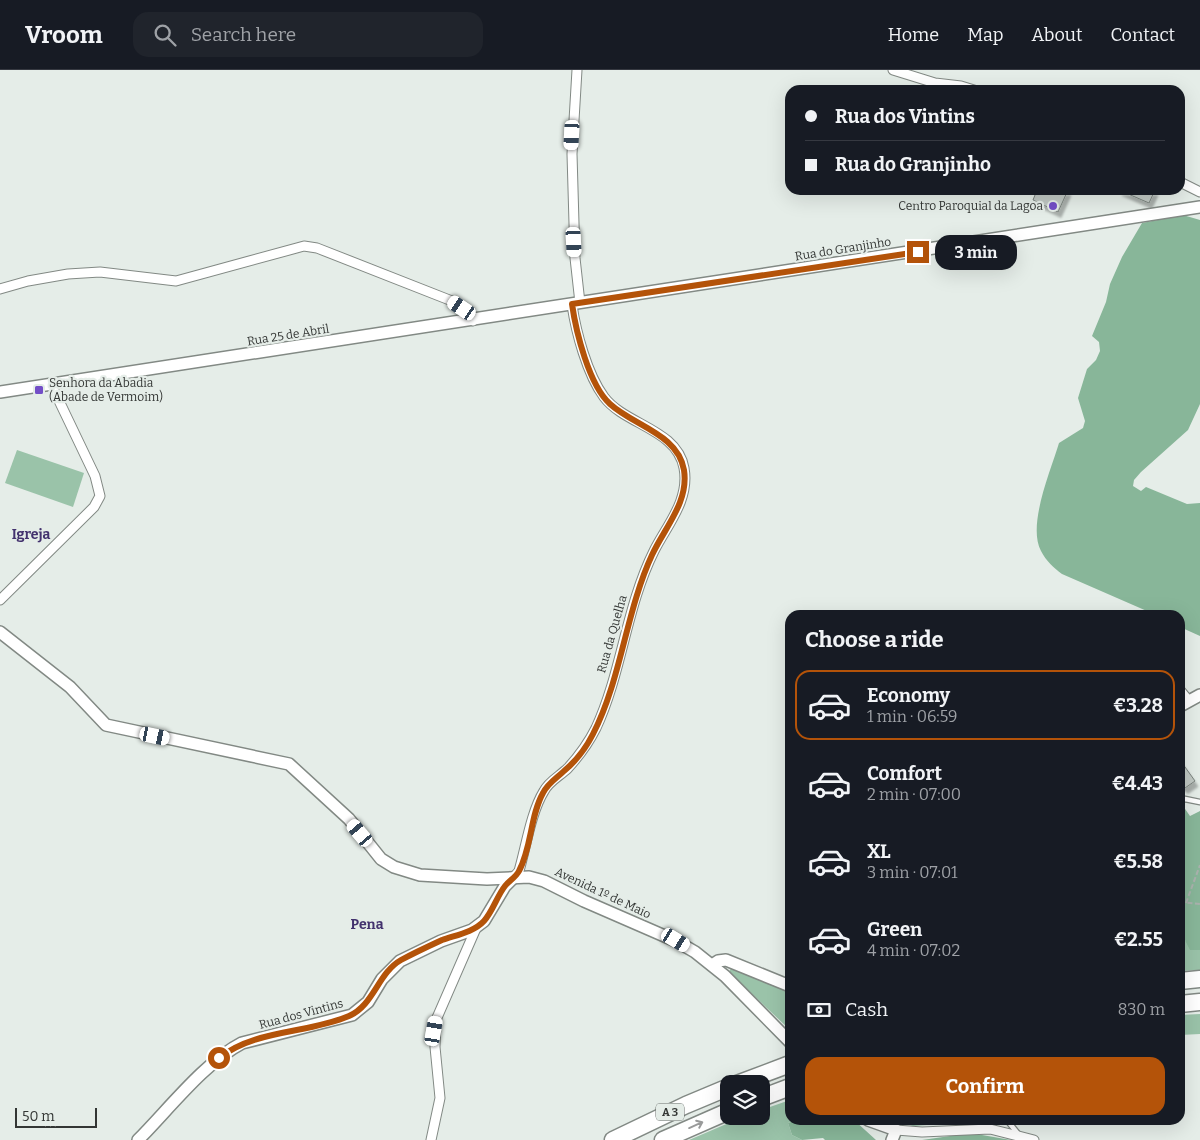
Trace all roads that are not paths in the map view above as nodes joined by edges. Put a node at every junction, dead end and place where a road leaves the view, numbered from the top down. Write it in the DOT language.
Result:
graph roads {
  1 [pos="577,70"];
  2 [pos="893,70"];
  3 [pos="952,85"];
  4 [pos="1185,184"];
  5 [pos="1200,192"];
  6 [pos="1200,207"];
  7 [pos="0,289"];
  8 [pos="576,304"];
  9 [pos="473,320"];
  10 [pos="51,384"];
  11 [pos="0,392"];
  12 [pos="0,600"];
  13 [pos="0,632"];
  14 [pos="1200,695"];
  15 [pos="1185,703"];
  16 [pos="1185,799"];
  17 [pos="1200,802"];
  18 [pos="513,878"];
  19 [pos="477,926"];
  20 [pos="712,965"];
  21 [pos="1200,980"];
  22 [pos="1185,981"];
  23 [pos="785,984"];
  24 [pos="1200,1002"];
  25 [pos="1185,1004"];
  26 [pos="785,1036"];
  27 [pos="785,1066"];
  28 [pos="761,1075"];
  29 [pos="785,1090"];
  30 [pos="720,1091"];
  31 [pos="770,1095"];
  32 [pos="720,1115"];
  33 [pos="877,1125"];
  34 [pos="1011,1125"];
  35 [pos="894,1135"];
  36 [pos="1020,1136"];
  37 [pos="138,1140"];
  38 [pos="430,1140"];
  39 [pos="612,1140"];
  40 [pos="663,1140"];
  41 [pos="1034,1140"];
  1 -- 8 [label="street, Rua da Quelha"];
  2 -- 3 [label="street"];
  4 -- 5 [label="street"];
  6 -- 8 [label="street, Rua do Granjinho"];
  7 -- 9 [label="street"];
  8 -- 9 [label="street, Rua 25 de Abril"];
  8 -- 18 [label="street, Rua da Quelha"];
  9 -- 10 [label="street, Rua 25 de Abril"];
  10 -- 11 [label="street, Rua 25 de Abril"];
  10 -- 12 [label="street"];
  13 -- 18 [label="street, Avenida 1º de Maio"];
  14 -- 15 [label="street"];
  16 -- 17 [label="lane"];
  18 -- 19 [label="street, Rua dos Vintins"];
  18 -- 20 [label="street, Avenida 1º de Maio"];
  19 -- 37 [label="street, Rua dos Vintins"];
  19 -- 38 [label="street"];
  20 -- 23 [label="street"];
  20 -- 26 [label="street, Avenida 1º de Maio"];
  21 -- 22 [label="highway"];
  24 -- 25 [label="highway"];
  27 -- 28 [label="highway"];
  29 -- 31 [label="highway"];
  30 -- 39 [label="highway, A 3"];
  40 -- 32 [label="highway, A 3, one-way"];
  33 -- 35 [label="street"];
  34 -- 36 [label="lane"];
  35 -- 36 [label="street"];
  36 -- 41 [label="street"];
}
